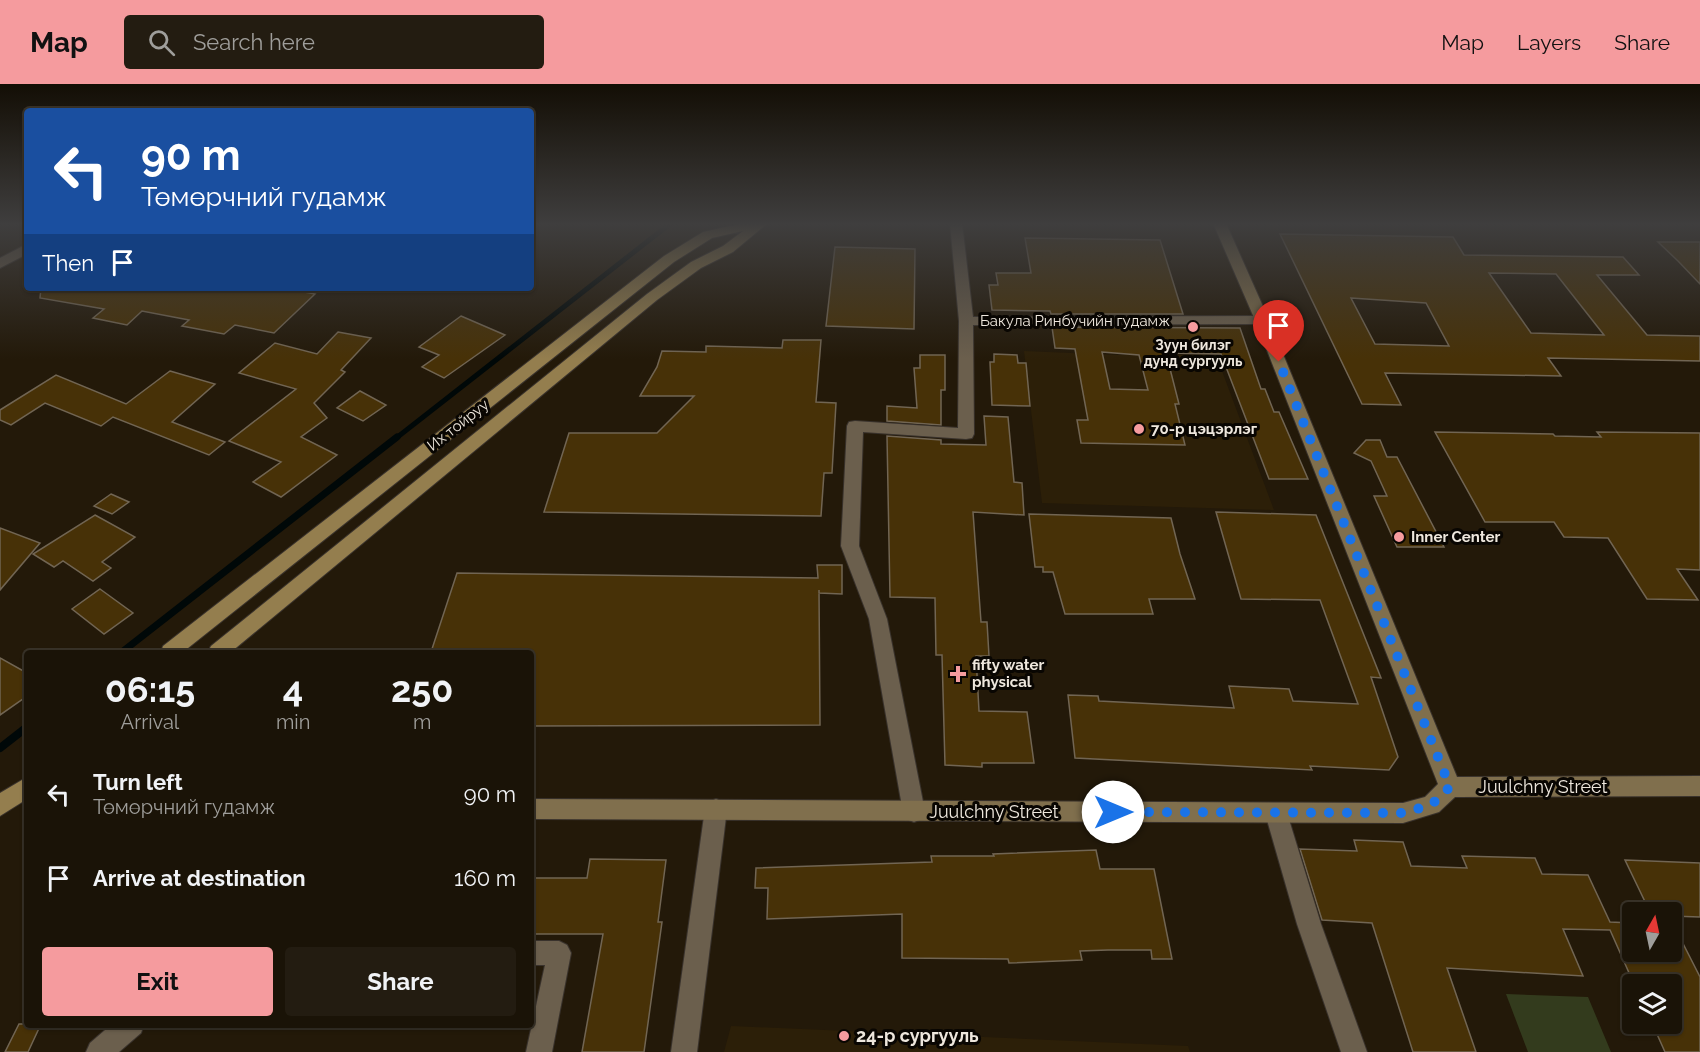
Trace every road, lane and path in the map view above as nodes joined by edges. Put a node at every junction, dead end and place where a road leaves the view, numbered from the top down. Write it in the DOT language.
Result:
graph roads {
  1 [pos="657,268"];
  2 [pos="692,268"];
  3 [pos="961,268"];
  4 [pos="1239,268"];
  5 [pos="1262,320"];
  6 [pos="966,321"];
  7 [pos="173,650"];
  8 [pos="220,650"];
  9 [pos="1700,786"];
  10 [pos="1450,787"];
  11 [pos="534,809"];
  12 [pos="716,810"];
  13 [pos="914,812"];
  14 [pos="1276,813"];
  15 [pos="534,953"];
  16 [pos="127,1028"];
  17 [pos="99,1052"];
  18 [pos="539,1052"];
  19 [pos="684,1052"];
  20 [pos="1354,1052"];
  1 -- 7 [label="main road, Их тойруу"];
  2 -- 8 [label="main road, Их тойруу"];
  3 -- 6 [label="street"];
  4 -- 5 [label="main road"];
  5 -- 6 [label="street, Бакула Ринбучийн гудамж"];
  5 -- 10 [label="main road"];
  6 -- 13 [label="street, Бакула Ринбучийн гудамж"];
  9 -- 10 [label="main road, Juulchny Street"];
  10 -- 14 [label="main road, Juulchny Street"];
  11 -- 12 [label="main road, Juulchny Street"];
  12 -- 13 [label="main road, Juulchny Street"];
  12 -- 19 [label="street"];
  13 -- 14 [label="main road, Juulchny Street"];
  14 -- 20 [label="street"];
  15 -- 18 [label="street"];
  16 -- 17 [label="street"];
}
